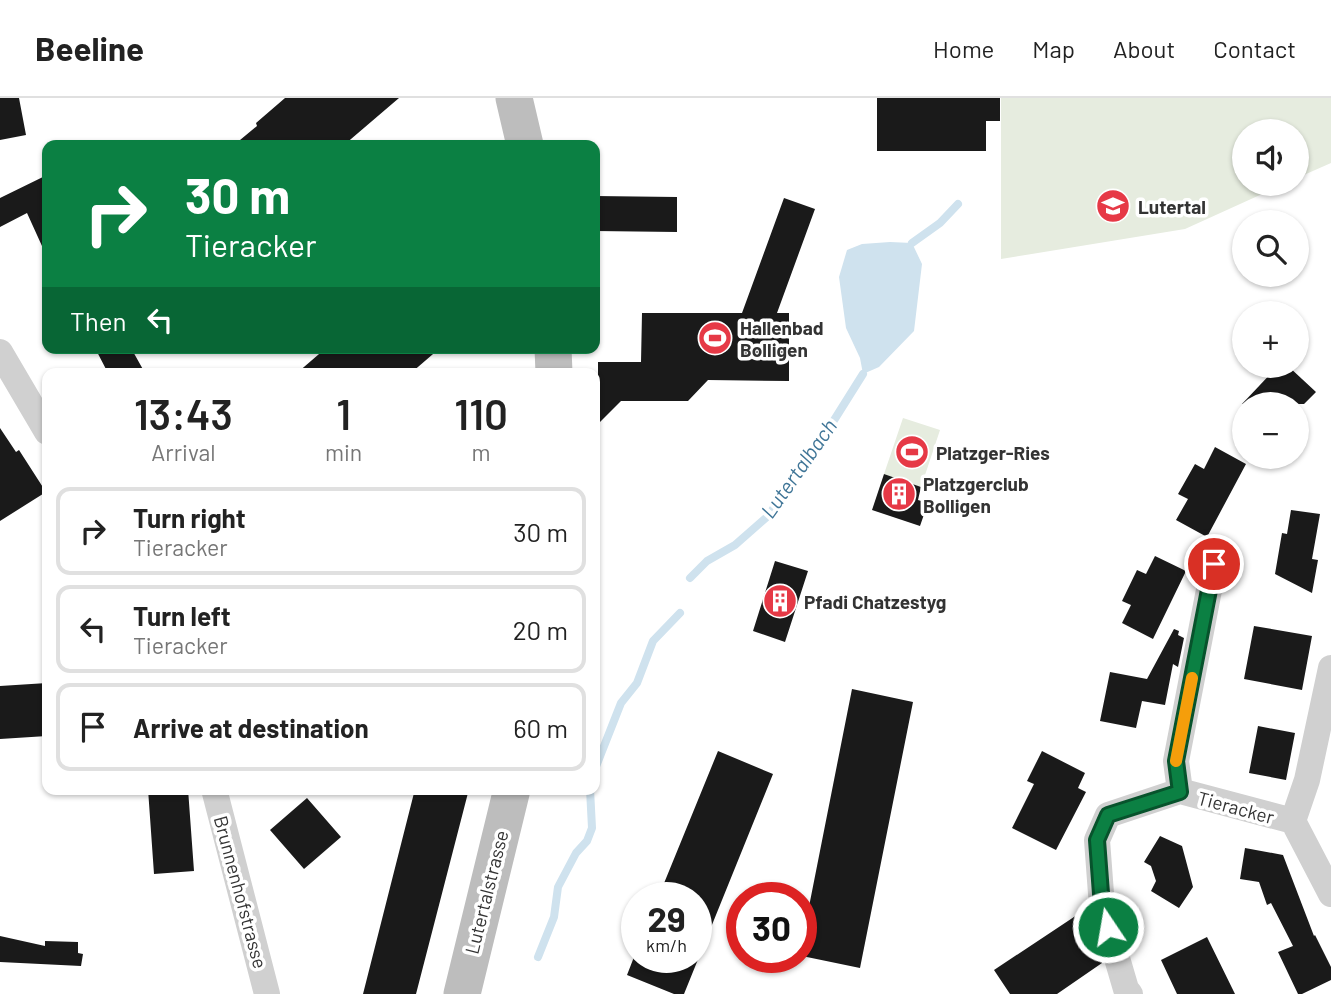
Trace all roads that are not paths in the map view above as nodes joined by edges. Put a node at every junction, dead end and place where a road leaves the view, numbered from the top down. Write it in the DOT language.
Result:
graph roads {
  1 [pos="514,98"];
  2 [pos="523,140"];
  3 [pos="0,352"];
  4 [pos="42,423"];
  5 [pos="1214,564"];
  6 [pos="1331,668"];
  7 [pos="1180,792"];
  8 [pos="216,795"];
  9 [pos="511,795"];
  10 [pos="1293,821"];
  11 [pos="1331,894"];
  12 [pos="267,994"];
  13 [pos="461,994"];
  14 [pos="1130,994"];
  1 -- 2 [label="street"];
  3 -- 4 [label="street"];
  5 -- 7 [label="street, Tieracker"];
  6 -- 10 [label="street, Tieracker"];
  7 -- 10 [label="street, Tieracker"];
  7 -- 14 [label="street, Tieracker"];
  8 -- 12 [label="street, Brunnenhofstrasse"];
  9 -- 13 [label="street, Lutertalstrasse"];
  10 -- 11 [label="street, Tieracker"];
}
